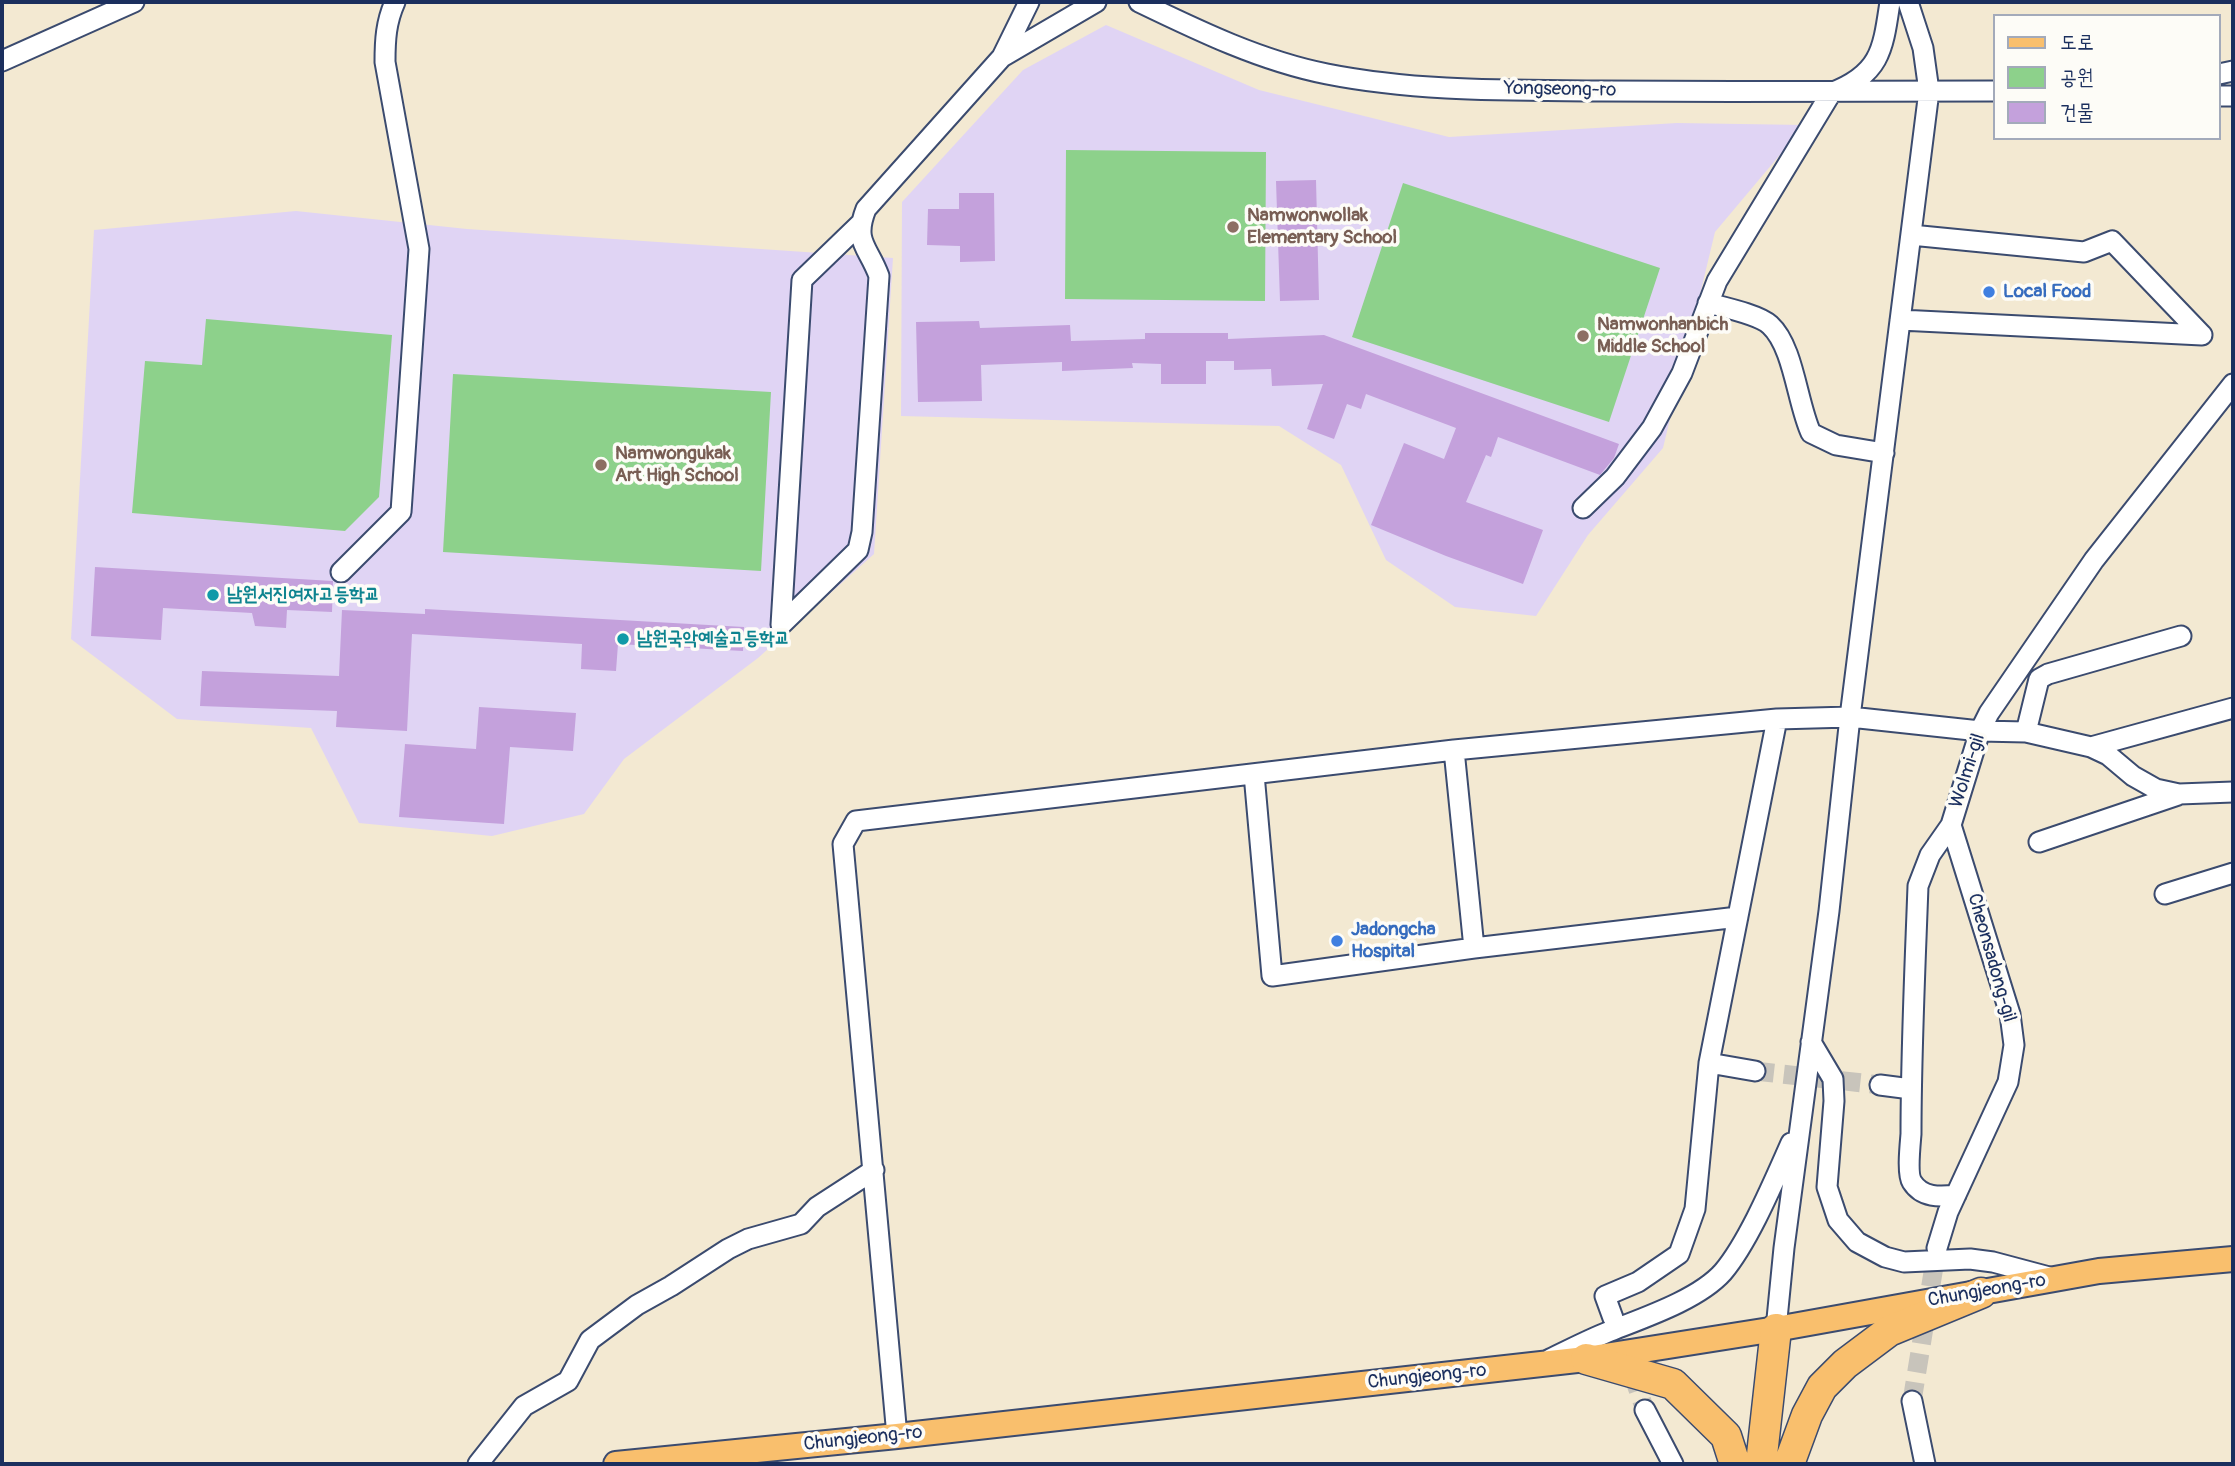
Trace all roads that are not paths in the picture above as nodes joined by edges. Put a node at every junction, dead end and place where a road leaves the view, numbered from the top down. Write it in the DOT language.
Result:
graph roads {
  1 [pos="134,2"];
  2 [pos="395,2"];
  3 [pos="1029,2"];
  4 [pos="1096,2"];
  5 [pos="1139,2"];
  6 [pos="1890,2"];
  7 [pos="1908,2"];
  8 [pos="1002,57"];
  9 [pos="2,61"];
  10 [pos="1994,90"];
  11 [pos="1929,91"];
  12 [pos="1832,93"];
  13 [pos="860,224"];
  14 [pos="1911,235"];
  15 [pos="1708,303"];
  16 [pos="1900,320"];
  17 [pos="2233,384"];
  18 [pos="1884,453"];
  19 [pos="1583,508"];
  20 [pos="341,572"];
  21 [pos="2181,636"];
  22 [pos="2233,708"];
  23 [pos="1850,717"];
  24 [pos="1777,719"];
  25 [pos="1980,731"];
  26 [pos="2026,732"];
  27 [pos="2091,747"];
  28 [pos="1454,750"];
  29 [pos="1254,774"];
  30 [pos="2233,792"];
  31 [pos="2179,794"];
  32 [pos="1951,824"];
  33 [pos="2039,842"];
  34 [pos="2233,873"];
  35 [pos="2165,894"];
  36 [pos="1738,917"];
  37 [pos="1474,948"];
  38 [pos="1811,1042"];
  39 [pos="1709,1063"];
  40 [pos="1755,1071"];
  41 [pos="1880,1085"];
  42 [pos="1911,1089"];
  43 [pos="1801,1119"];
  44 [pos="874,1170"];
  45 [pos="1955,1195"];
  46 [pos="1937,1248"];
  47 [pos="2233,1259"];
  48 [pos="2057,1279"];
  49 [pos="1981,1293"];
  50 [pos="1613,1318"];
  51 [pos="1776,1329"];
  52 [pos="1586,1359"];
  53 [pos="1540,1364"];
  54 [pos="1912,1401"];
  55 [pos="1645,1410"];
  56 [pos="897,1436"];
  57 [pos="478,1464"];
  58 [pos="616,1464"];
  59 [pos="1673,1464"];
  60 [pos="1735,1464"];
  61 [pos="1761,1464"];
  62 [pos="1771,1464"];
  63 [pos="1789,1464"];
  64 [pos="1925,1464"];
  1 -- 9 [label="street"];
  2 -- 20 [label="street"];
  3 -- 8 [label="street"];
  4 -- 8 [label="street"];
  5 -- 12 [label="street, Yongseong-ro"];
  6 -- 12 [label="street"];
  7 -- 11 [label="street"];
  8 -- 13 [label="street"];
  10 -- 11 [label="street, Yongseong-ro"];
  11 -- 12 [label="street, Yongseong-ro"];
  11 -- 14 [label="street"];
  12 -- 15 [label="street"];
  13 -- 13 [label="street"];
  14 -- 16 [label="street"];
  14 -- 16 [label="street"];
  15 -- 18 [label="street"];
  15 -- 19 [label="street"];
  16 -- 18 [label="street"];
  17 -- 25 [label="street, Wolmi-gil"];
  18 -- 23 [label="street"];
  21 -- 26 [label="street"];
  22 -- 27 [label="street"];
  23 -- 24 [label="street"];
  23 -- 25 [label="street"];
  23 -- 38 [label="street"];
  24 -- 28 [label="street"];
  24 -- 36 [label="street"];
  25 -- 26 [label="street"];
  25 -- 32 [label="street, Wolmi-gil"];
  26 -- 27 [label="street"];
  27 -- 31 [label="street"];
  28 -- 29 [label="street"];
  28 -- 37 [label="street"];
  29 -- 37 [label="street"];
  29 -- 44 [label="street"];
  30 -- 31 [label="street"];
  31 -- 33 [label="street"];
  32 -- 42 [label="street, Wolmi-gil"];
  32 -- 45 [label="street, Cheonsadong-gil"];
  34 -- 35 [label="street"];
  36 -- 37 [label="street"];
  36 -- 39 [label="street"];
  38 -- 43 [label="street"];
  38 -- 48 [label="street"];
  39 -- 40 [label="street"];
  39 -- 50 [label="street"];
  41 -- 42 [label="street"];
  42 -- 45 [label="street, Wolmi-gil"];
  43 -- 51 [label="street"];
  43 -- 53 [label="street"];
  44 -- 56 [label="street"];
  44 -- 57 [label="street"];
  45 -- 46 [label="street, Cheonsadong-gil"];
  47 -- 48 [label="main road, Chungjeong-ro"];
  48 -- 49 [label="main road, Chungjeong-ro"];
  49 -- 51 [label="main road, Chungjeong-ro"];
  49 -- 63 [label="highway"];
  51 -- 52 [label="main road, Chungjeong-ro"];
  51 -- 61 [label="highway"];
  51 -- 62 [label="highway"];
  52 -- 53 [label="main road, Chungjeong-ro"];
  52 -- 60 [label="highway"];
  53 -- 56 [label="main road, Chungjeong-ro"];
  54 -- 64 [label="street"];
  55 -- 59 [label="street"];
  56 -- 58 [label="main road, Chungjeong-ro"];
}
